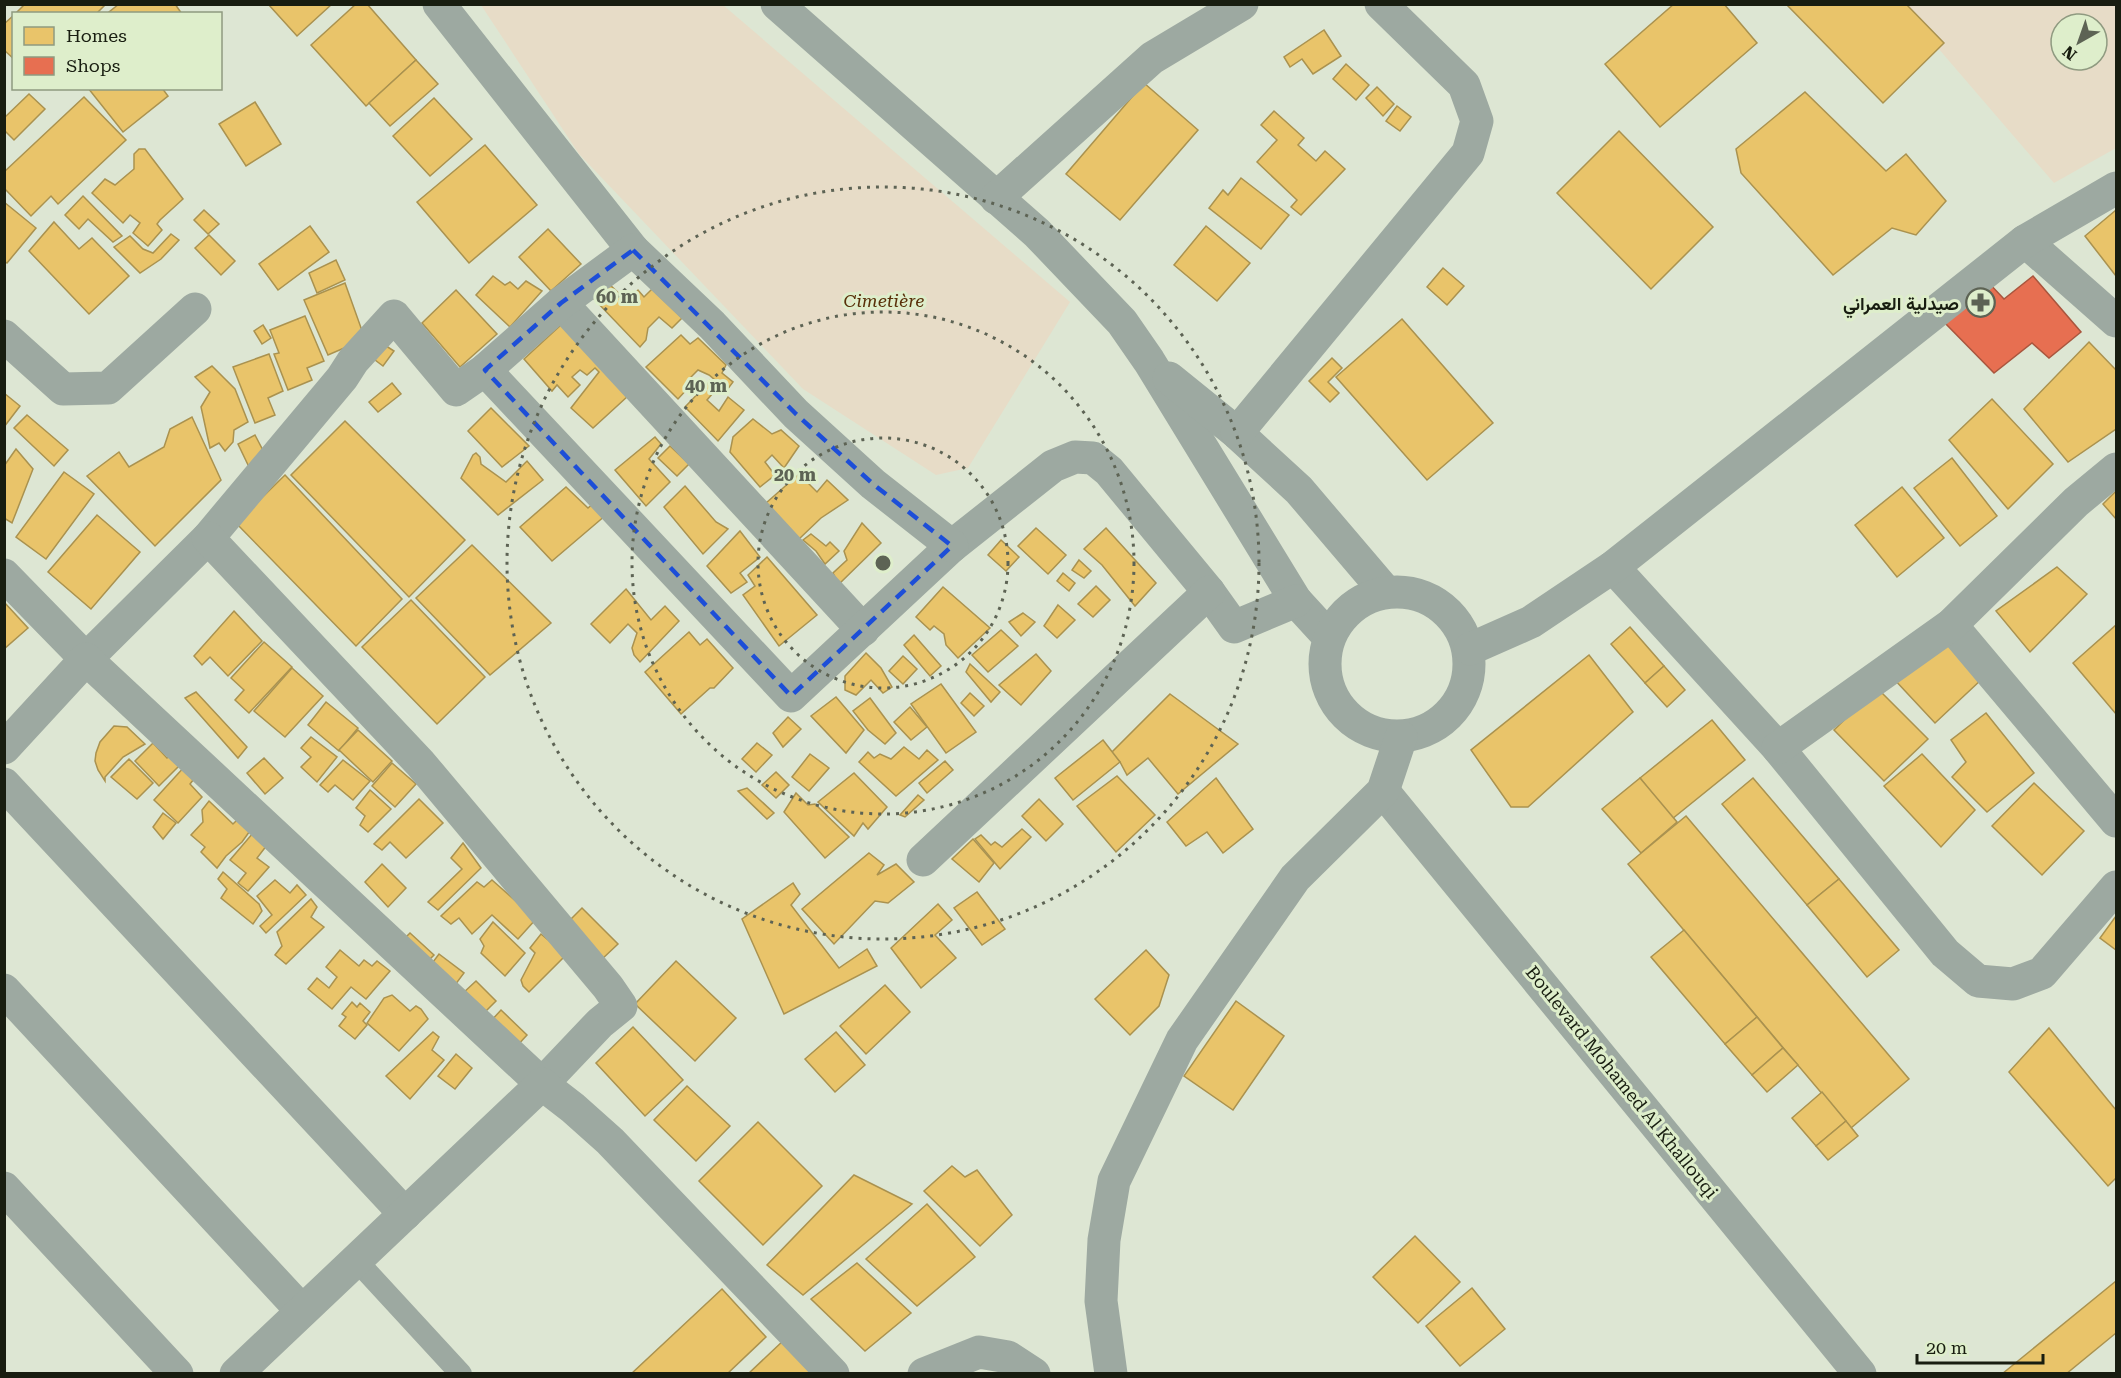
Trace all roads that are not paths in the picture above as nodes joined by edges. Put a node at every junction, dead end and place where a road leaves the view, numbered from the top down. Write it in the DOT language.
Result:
graph roads {
  1 [pos="439,4"];
  2 [pos="777,4"];
  3 [pos="1242,4"];
  4 [pos="1381,4"];
  5 [pos="2116,188"];
  6 [pos="996,198"];
  7 [pos="2025,241"];
  8 [pos="633,250"];
  9 [pos="561,303"];
  10 [pos="195,309"];
  11 [pos="2116,321"];
  12 [pos="4,336"];
  13 [pos="1149,361"];
  14 [pos="485,370"];
  15 [pos="1237,433"];
  16 [pos="2116,469"];
  17 [pos="208,538"];
  18 [pos="952,546"];
  19 [pos="1613,567"];
  20 [pos="4,575"];
  21 [pos="1385,591"];
  22 [pos="1209,592"];
  23 [pos="1296,601"];
  24 [pos="1951,626"];
  25 [pos="863,630"];
  26 [pos="1329,637"];
  27 [pos="1470,649"];
  28 [pos="86,659"];
  29 [pos="1401,737"];
  30 [pos="4,748"];
  31 [pos="1778,748"];
  32 [pos="4,783"];
  33 [pos="1383,790"];
  34 [pos="2116,820"];
  35 [pos="923,860"];
  36 [pos="2116,887"];
  37 [pos="4,990"];
  38 [pos="542,1084"];
  39 [pos="4,1188"];
  40 [pos="405,1214"];
  41 [pos="356,1260"];
  42 [pos="302,1311"];
  43 [pos="177,1374"];
  44 [pos="236,1374"];
  45 [pos="461,1374"];
  46 [pos="832,1374"];
  47 [pos="924,1374"];
  48 [pos="1034,1374"];
  49 [pos="1112,1374"];
  50 [pos="1860,1374"];
  1 -- 8 [label="street"];
  2 -- 6 [label="street"];
  3 -- 6 [label="street"];
  4 -- 15 [label="street"];
  5 -- 7 [label="street"];
  6 -- 13 [label="street"];
  7 -- 11 [label="street"];
  7 -- 19 [label="street"];
  8 -- 9 [label="street"];
  8 -- 18 [label="street"];
  9 -- 14 [label="street"];
  9 -- 25 [label="street"];
  10 -- 12 [label="street"];
  13 -- 15 [label="street"];
  13 -- 23 [label="street"];
  14 -- 17 [label="street"];
  14 -- 25 [label="street"];
  15 -- 21 [label="street"];
  16 -- 24 [label="street"];
  17 -- 28 [label="street"];
  17 -- 38 [label="street"];
  18 -- 22 [label="street"];
  18 -- 25 [label="street"];
  19 -- 27 [label="street"];
  19 -- 31 [label="street"];
  20 -- 28 [label="street"];
  21 -- 26 [label="street"];
  21 -- 27 [label="street"];
  22 -- 23 [label="street"];
  22 -- 35 [label="street"];
  23 -- 26 [label="street"];
  24 -- 31 [label="street"];
  24 -- 34 [label="street"];
  26 -- 29 [label="street"];
  27 -- 29 [label="street"];
  28 -- 30 [label="street"];
  28 -- 38 [label="street"];
  29 -- 33 [label="street"];
  31 -- 36 [label="street"];
  32 -- 40 [label="street"];
  33 -- 49 [label="street"];
  33 -- 50 [label="street, Boulevard Mohamed Al Khallouqi"];
  37 -- 42 [label="street"];
  38 -- 40 [label="street"];
  38 -- 46 [label="street"];
  39 -- 43 [label="street"];
  40 -- 41 [label="street"];
  41 -- 42 [label="street"];
  41 -- 45 [label="lane"];
  42 -- 44 [label="street"];
  47 -- 48 [label="street"];
}
